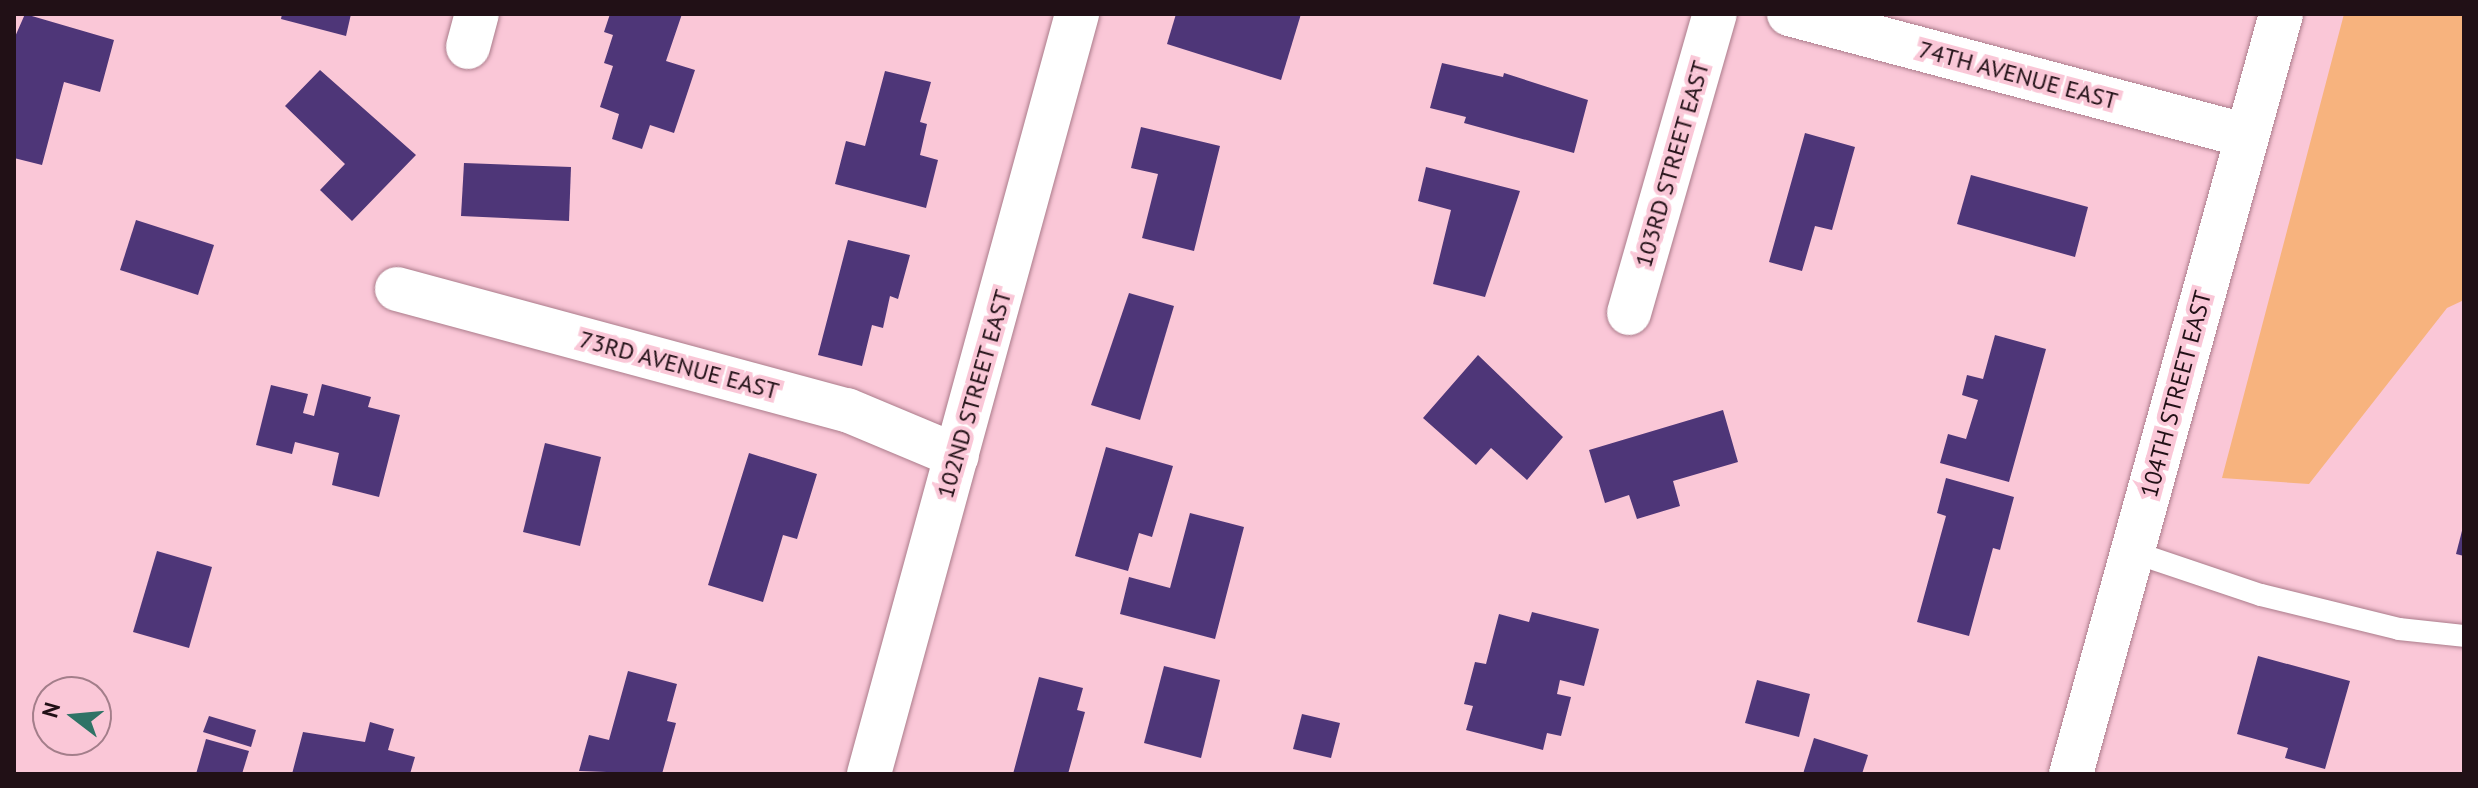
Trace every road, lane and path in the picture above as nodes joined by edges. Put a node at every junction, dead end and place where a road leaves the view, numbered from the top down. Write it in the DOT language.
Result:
graph roads {
  1 [pos="1077,14"];
  2 [pos="1715,14"];
  3 [pos="1789,14"];
  4 [pos="2281,14"];
  5 [pos="2247,136"];
  6 [pos="397,289"];
  7 [pos="1629,313"];
  8 [pos="957,456"];
  9 [pos="2133,552"];
  10 [pos="2464,636"];
  11 [pos="869,774"];
  12 [pos="2071,774"];
  1 -- 8 [label="street, 102ND STREET EAST"];
  2 -- 7 [label="street, 103RD STREET EAST"];
  3 -- 5 [label="street, 74TH AVENUE EAST"];
  4 -- 5 [label="street, 104TH STREET EAST"];
  5 -- 9 [label="street, 104TH STREET EAST"];
  6 -- 8 [label="street, 73RD AVENUE EAST"];
  8 -- 11 [label="street, 102ND STREET EAST"];
  9 -- 10 [label="lane"];
  9 -- 12 [label="street, 104TH STREET EAST"];
}
